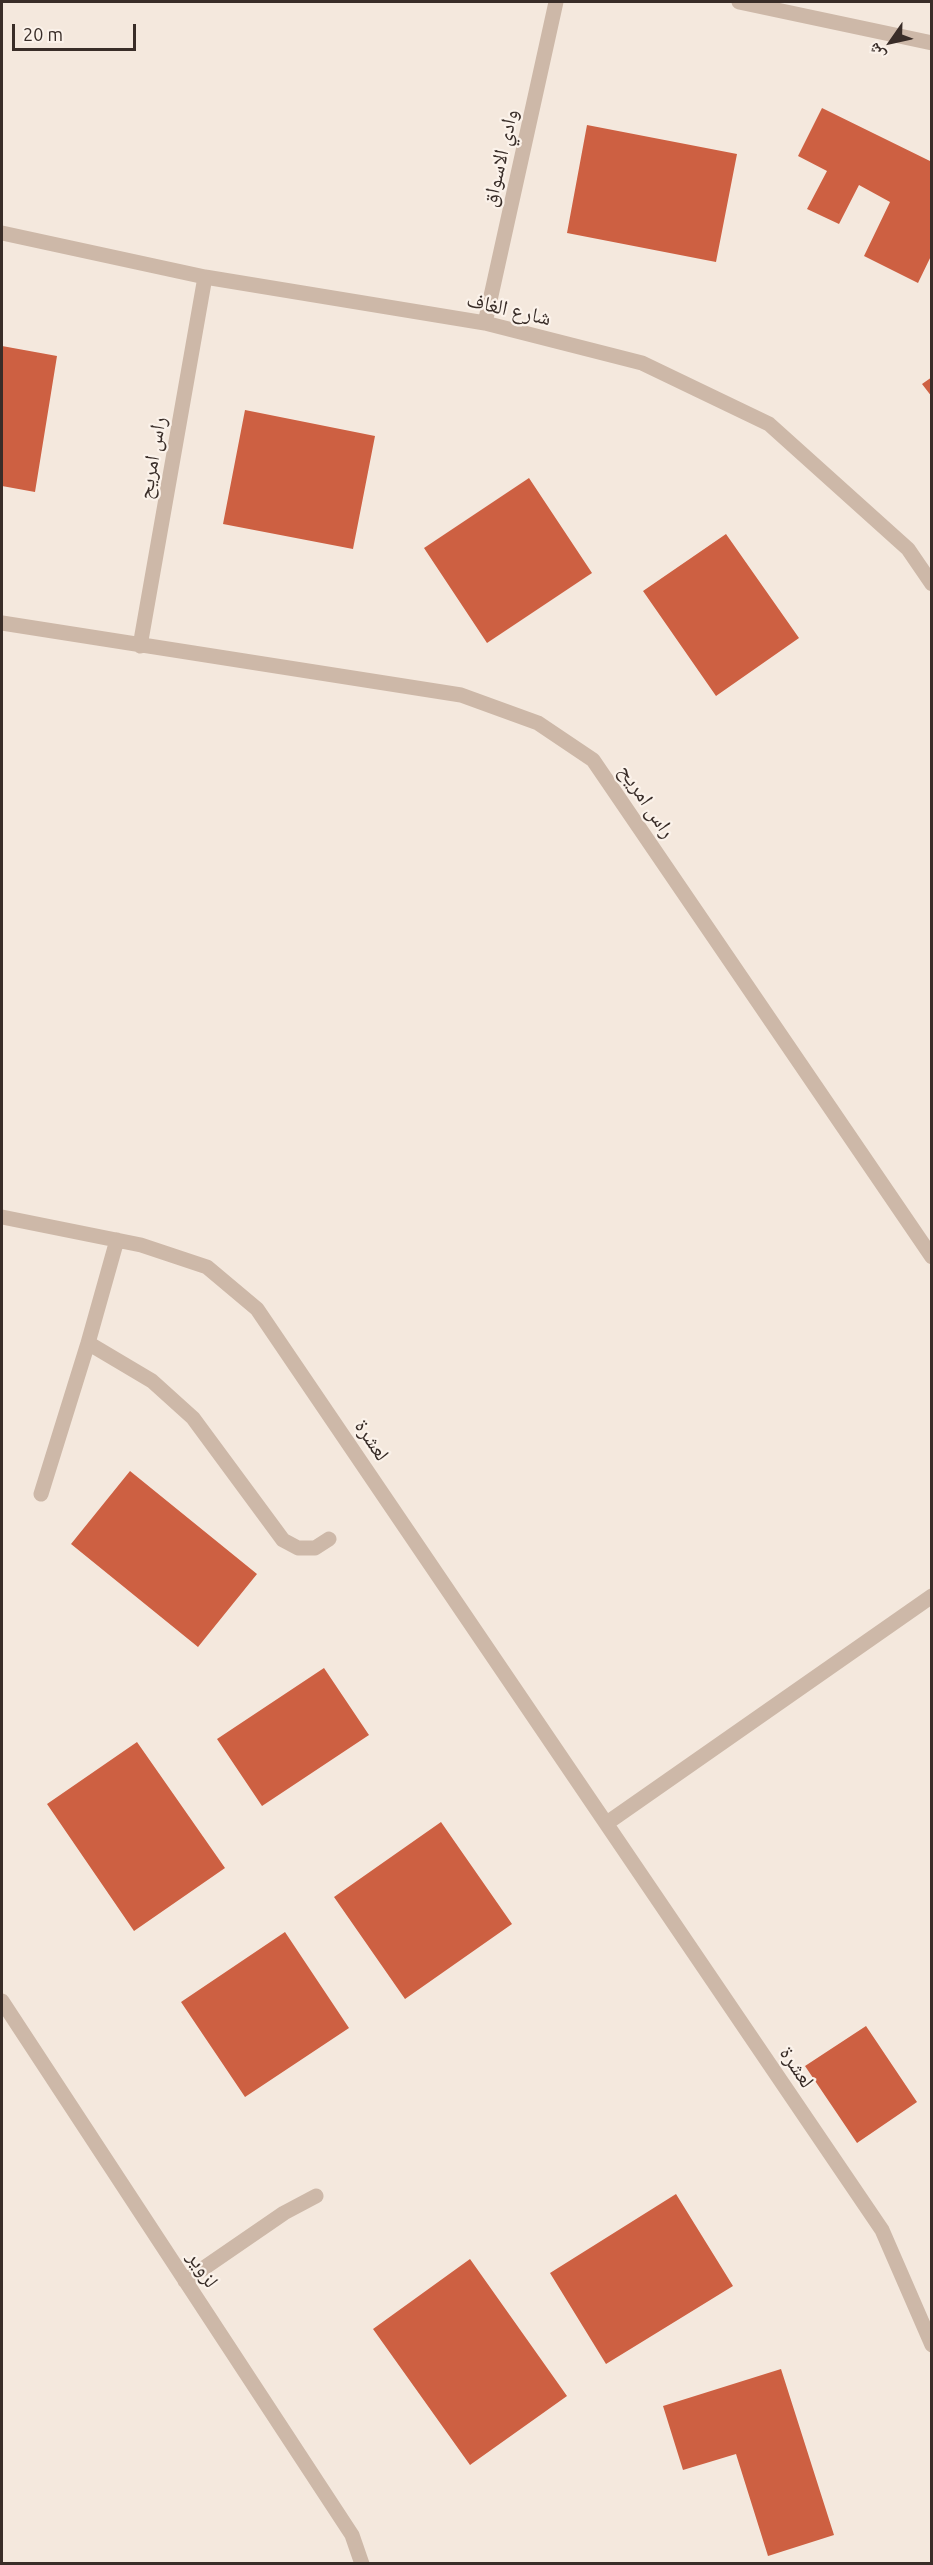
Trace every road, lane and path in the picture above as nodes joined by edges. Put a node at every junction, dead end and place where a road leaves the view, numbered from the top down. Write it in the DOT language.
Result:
graph roads {
  1 [pos="556,2"];
  2 [pos="739,2"];
  3 [pos="932,43"];
  4 [pos="2,233"];
  5 [pos="205,276"];
  6 [pos="485,323"];
  7 [pos="932,584"];
  8 [pos="2,622"];
  9 [pos="140,646"];
  10 [pos="2,1217"];
  11 [pos="117,1240"];
  12 [pos="932,1257"];
  13 [pos="88,1343"];
  14 [pos="41,1494"];
  15 [pos="329,1539"];
  16 [pos="932,1596"];
  17 [pos="607,1823"];
  18 [pos="2,2001"];
  19 [pos="316,2196"];
  20 [pos="185,2281"];
  21 [pos="932,2345"];
  22 [pos="362,2564"];
  1 -- 6 [label="street, وادي الاسواق"];
  2 -- 3 [label="street"];
  4 -- 5 [label="street, شارع الغاف"];
  5 -- 6 [label="street, شارع الغاف"];
  5 -- 9 [label="street, راس امريح"];
  6 -- 7 [label="street, شارع الغاف"];
  8 -- 9 [label="street, راس امريح"];
  9 -- 12 [label="street, راس امريح"];
  10 -- 11 [label="street, لعشرة"];
  11 -- 13 [label="street"];
  11 -- 17 [label="street, لعشرة"];
  13 -- 14 [label="street"];
  13 -- 15 [label="street"];
  16 -- 17 [label="street"];
  17 -- 21 [label="street, لعشرة"];
  18 -- 20 [label="street, لزوير"];
  19 -- 20 [label="street"];
  20 -- 22 [label="street, لزوير"];
}
